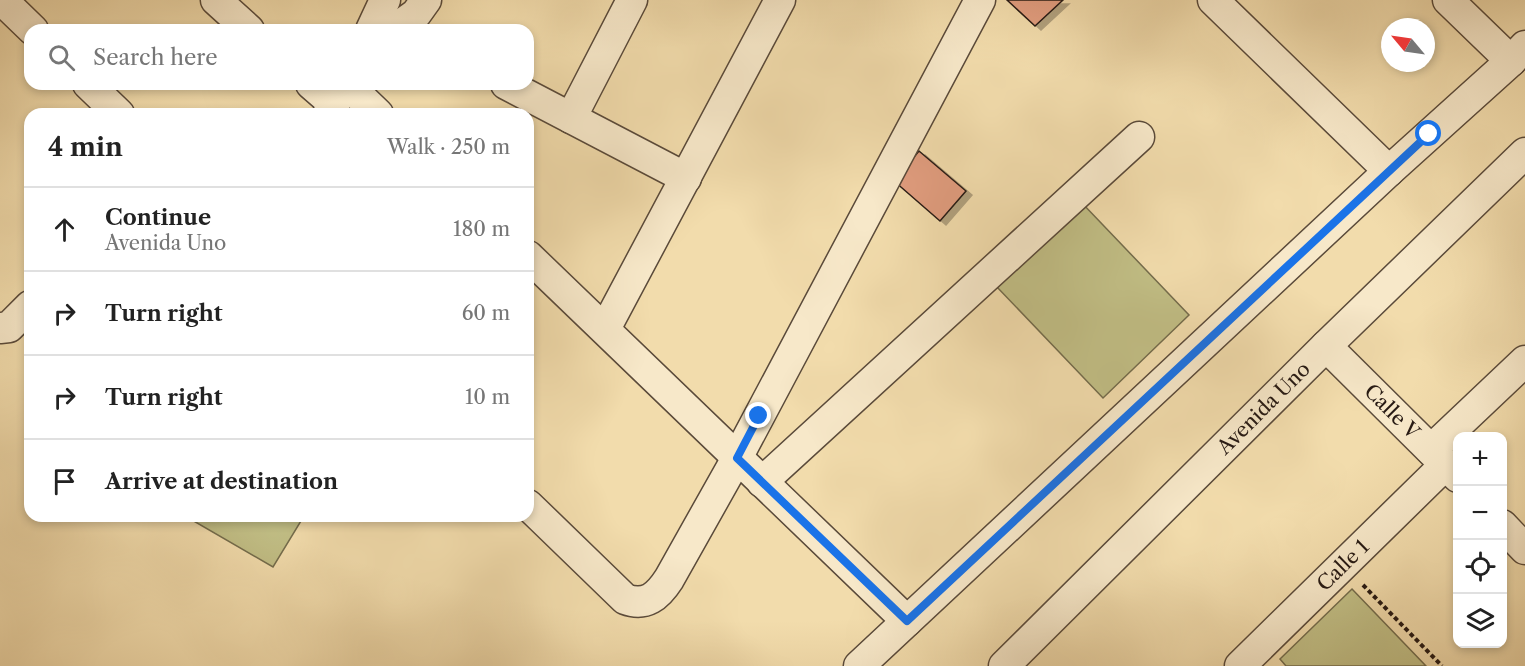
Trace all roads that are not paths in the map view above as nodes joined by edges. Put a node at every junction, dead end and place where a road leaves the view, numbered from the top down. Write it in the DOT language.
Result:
graph roads {
  1 [pos="2,0"];
  2 [pos="216,0"];
  3 [pos="426,0"];
  4 [pos="632,0"];
  5 [pos="780,0"];
  6 [pos="980,0"];
  7 [pos="1213,0"];
  8 [pos="1448,0"];
  9 [pos="387,21"];
  10 [pos="27,24"];
  11 [pos="242,24"];
  12 [pos="1518,54"];
  13 [pos="94,90"];
  14 [pos="325,90"];
  15 [pos="517,90"];
  16 [pos="339,96"];
  17 [pos="112,108"];
  18 [pos="365,108"];
  19 [pos="571,118"];
  20 [pos="1139,137"];
  21 [pos="1525,153"];
  22 [pos="1389,171"];
  23 [pos="686,178"];
  24 [pos="534,262"];
  25 [pos="24,312"];
  26 [pos="0,328"];
  27 [pos="605,329"];
  28 [pos="1326,346"];
  29 [pos="1525,361"];
  30 [pos="737,458"];
  31 [pos="1445,464"];
  32 [pos="762,482"];
  33 [pos="534,511"];
  34 [pos="1507,529"];
  35 [pos="1525,549"];
  36 [pos="907,621"];
  37 [pos="859,666"];
  38 [pos="1004,666"];
  39 [pos="1240,666"];
  1 -- 10 [label="street"];
  2 -- 11 [label="street"];
  3 -- 9 [label="street"];
  4 -- 19 [label="street"];
  5 -- 23 [label="street"];
  6 -- 30 [label="street"];
  7 -- 22 [label="street"];
  8 -- 12 [label="street"];
  12 -- 22 [label="street"];
  13 -- 17 [label="street"];
  14 -- 16 [label="street"];
  15 -- 19 [label="street"];
  16 -- 18 [label="street"];
  19 -- 23 [label="street"];
  20 -- 32 [label="street"];
  21 -- 28 [label="street, Avenida Uno"];
  22 -- 36 [label="street"];
  23 -- 27 [label="street"];
  24 -- 27 [label="street"];
  25 -- 26 [label="street"];
  27 -- 30 [label="street"];
  28 -- 31 [label="street, Calle V"];
  28 -- 38 [label="street, Avenida Uno"];
  29 -- 31 [label="street, Calle 1"];
  30 -- 32 [label="street"];
  30 -- 33 [label="street"];
  31 -- 39 [label="street, Calle 1"];
  32 -- 36 [label="street"];
  34 -- 35 [label="street"];
  36 -- 37 [label="street"];
}
